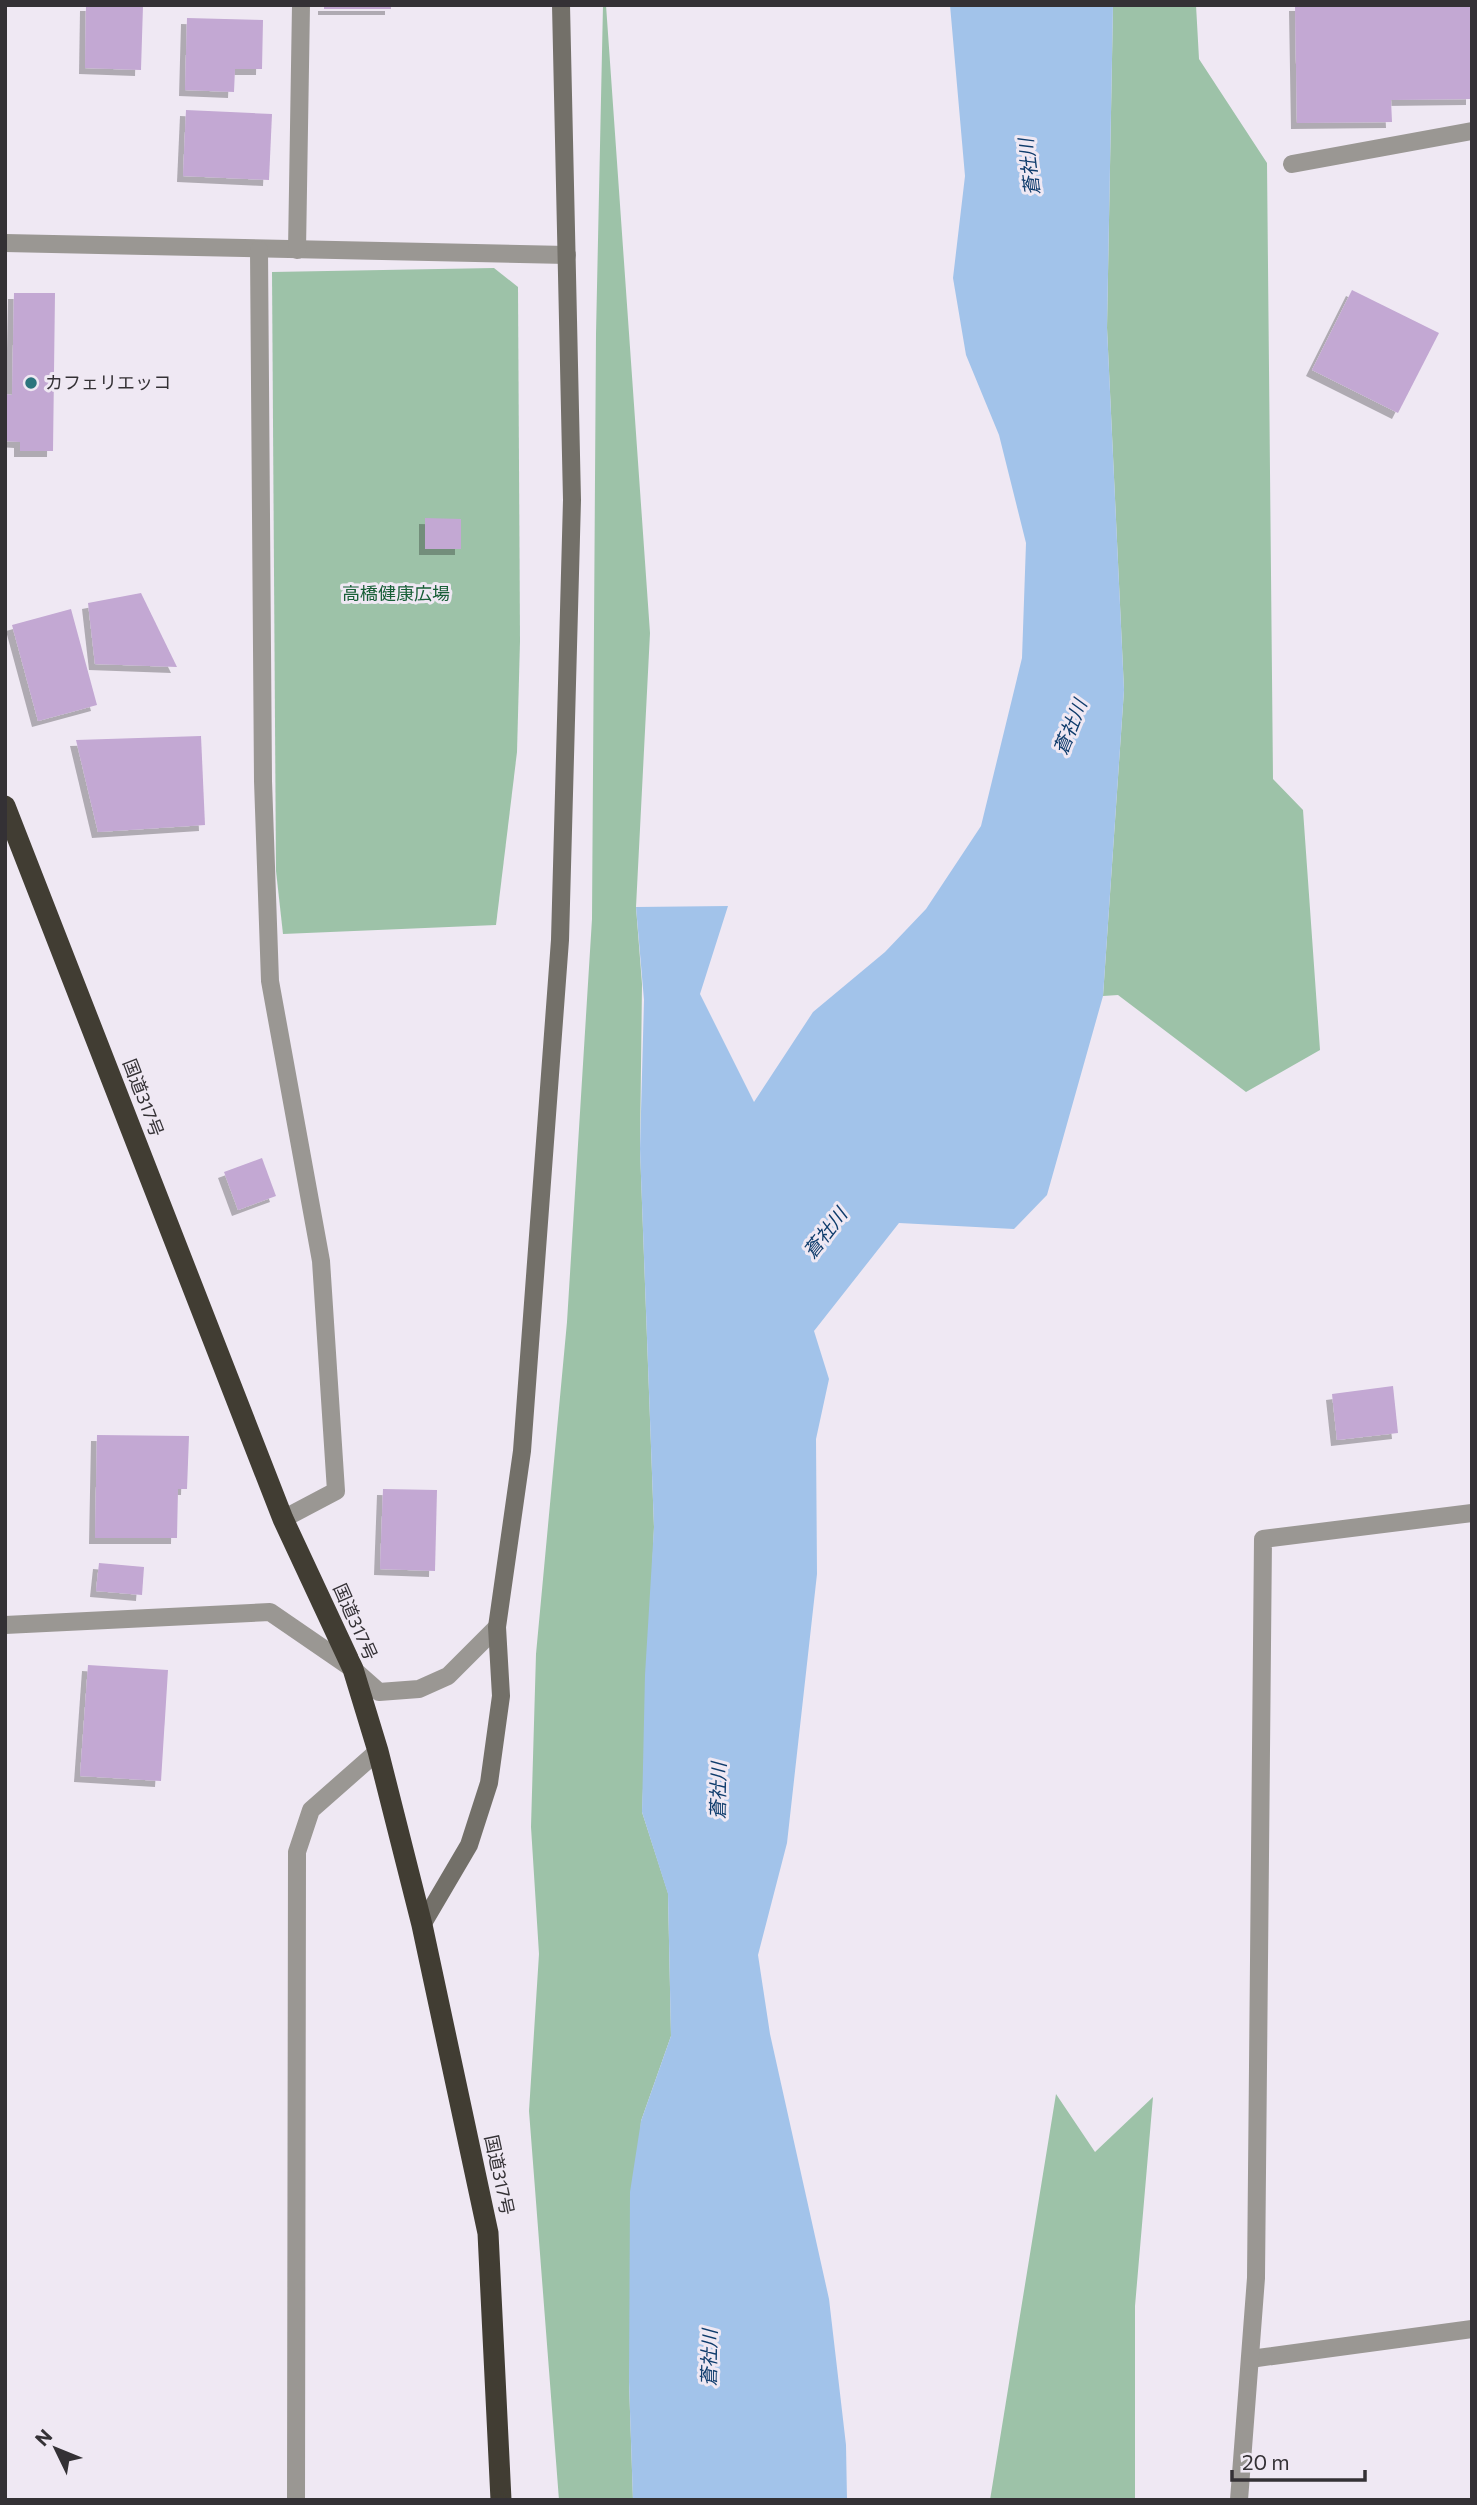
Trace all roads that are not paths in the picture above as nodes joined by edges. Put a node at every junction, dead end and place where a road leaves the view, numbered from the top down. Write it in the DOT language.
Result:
graph roads {
  1 [pos="301,5"];
  2 [pos="561,5"];
  3 [pos="1472,131"];
  4 [pos="1292,164"];
  5 [pos="5,243"];
  6 [pos="259,250"];
  7 [pos="297,250"];
  8 [pos="567,255"];
  9 [pos="5,806"];
  10 [pos="1472,1513"];
  11 [pos="283,1519"];
  12 [pos="5,1625"];
  13 [pos="497,1627"];
  14 [pos="353,1669"];
  15 [pos="378,1751"];
  16 [pos="422,1925"];
  17 [pos="1472,2329"];
  18 [pos="1250,2359"];
  19 [pos="296,2500"];
  20 [pos="501,2500"];
  21 [pos="1239,2500"];
  1 -- 7 [label="street"];
  2 -- 8 [label="street"];
  3 -- 4 [label="street"];
  5 -- 6 [label="street"];
  6 -- 7 [label="street"];
  6 -- 11 [label="street"];
  7 -- 8 [label="street"];
  8 -- 13 [label="street"];
  9 -- 11 [label="highway, 国道317号"];
  10 -- 18 [label="street"];
  11 -- 14 [label="highway, 国道317号"];
  12 -- 14 [label="street"];
  13 -- 14 [label="street"];
  13 -- 16 [label="street"];
  14 -- 15 [label="highway, 国道317号"];
  15 -- 16 [label="highway, 国道317号"];
  15 -- 19 [label="street"];
  16 -- 20 [label="highway, 国道317号"];
  17 -- 18 [label="street"];
  18 -- 21 [label="street"];
}
